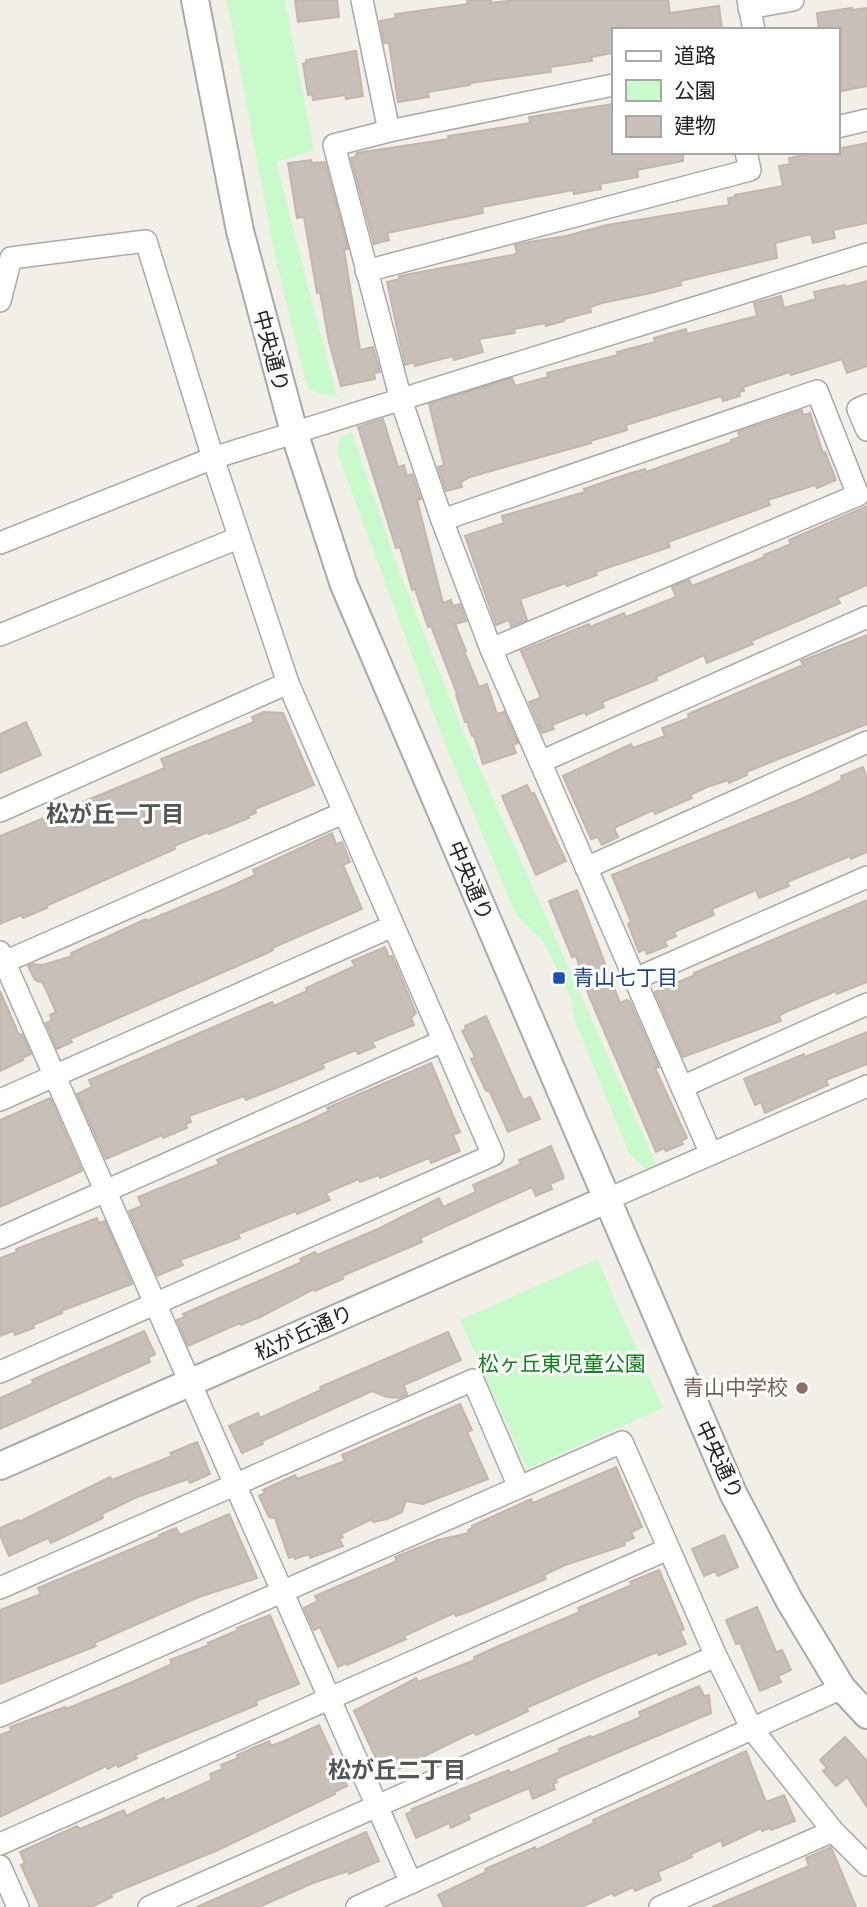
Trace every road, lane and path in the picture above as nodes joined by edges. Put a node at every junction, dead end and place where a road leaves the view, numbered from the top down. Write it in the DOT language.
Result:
graph roads {
  1 [pos="195,0"];
  2 [pos="362,0"];
  3 [pos="793,0"];
  4 [pos="749,4"];
  5 [pos="754,28"];
  6 [pos="612,85"];
  7 [pos="867,120"];
  8 [pos="839,127"];
  9 [pos="389,131"];
  10 [pos="746,154"];
  11 [pos="867,254"];
  12 [pos="366,271"];
  13 [pos="0,301"];
  14 [pos="401,400"];
  15 [pos="867,405"];
  16 [pos="867,430"];
  17 [pos="294,432"];
  18 [pos="213,458"];
  19 [pos="442,520"];
  20 [pos="239,538"];
  21 [pos="0,543"];
  22 [pos="867,617"];
  23 [pos="0,635"];
  24 [pos="491,649"];
  25 [pos="288,683"];
  26 [pos="867,743"];
  27 [pos="540,762"];
  28 [pos="0,811"];
  29 [pos="343,813"];
  30 [pos="586,868"];
  31 [pos="867,877"];
  32 [pos="393,926"];
  33 [pos="2,960"];
  34 [pos="635,979"];
  35 [pos="867,1004"];
  36 [pos="443,1041"];
  37 [pos="54,1076"];
  38 [pos="867,1086"];
  39 [pos="682,1087"];
  40 [pos="0,1100"];
  41 [pos="711,1154"];
  42 [pos="106,1192"];
  43 [pos="608,1199"];
  44 [pos="0,1238"];
  45 [pos="155,1303"];
  46 [pos="0,1373"];
  47 [pos="190,1383"];
  48 [pos="0,1466"];
  49 [pos="235,1485"];
  50 [pos="519,1487"];
  51 [pos="668,1549"];
  52 [pos="0,1588"];
  53 [pos="282,1592"];
  54 [pos="716,1656"];
  55 [pos="842,1688"];
  56 [pos="329,1699"];
  57 [pos="867,1715"];
  58 [pos="0,1716"];
  59 [pos="752,1729"];
  60 [pos="377,1806"];
  61 [pos="833,1831"];
  62 [pos="0,1844"];
  63 [pos="867,1865"];
  64 [pos="0,1866"];
  65 [pos="411,1883"];
  66 [pos="18,1907"];
  67 [pos="149,1907"];
  68 [pos="357,1907"];
  69 [pos="660,1907"];
  1 -- 17 [label="street, 中央通り"];
  2 -- 9 [label="street"];
  3 -- 4 [label="street"];
  4 -- 5 [label="street"];
  6 -- 9 [label="street"];
  7 -- 8 [label="street"];
  9 -- 12 [label="street"];
  10 -- 12 [label="street"];
  11 -- 14 [label="street"];
  12 -- 14 [label="street"];
  13 -- 18 [label="street"];
  14 -- 17 [label="street"];
  14 -- 19 [label="street"];
  15 -- 16 [label="street"];
  17 -- 18 [label="street"];
  17 -- 43 [label="street, 中央通り"];
  18 -- 20 [label="street"];
  18 -- 21 [label="street"];
  19 -- 24 [label="street"];
  19 -- 24 [label="street"];
  20 -- 23 [label="street"];
  20 -- 25 [label="street"];
  22 -- 27 [label="street"];
  24 -- 27 [label="street"];
  25 -- 28 [label="street"];
  25 -- 29 [label="street"];
  26 -- 30 [label="street"];
  27 -- 30 [label="street"];
  29 -- 32 [label="street"];
  29 -- 33 [label="street"];
  30 -- 34 [label="street"];
  31 -- 34 [label="street"];
  32 -- 36 [label="street"];
  32 -- 37 [label="street"];
  33 -- 37 [label="street"];
  34 -- 39 [label="street"];
  35 -- 39 [label="street"];
  36 -- 42 [label="street"];
  36 -- 45 [label="street"];
  37 -- 40 [label="street"];
  37 -- 42 [label="street"];
  38 -- 41 [label="street"];
  39 -- 41 [label="street"];
  41 -- 43 [label="street"];
  42 -- 44 [label="street"];
  42 -- 45 [label="street"];
  43 -- 47 [label="street, 松が丘通り"];
  43 -- 55 [label="street, 中央通り"];
  45 -- 46 [label="street"];
  45 -- 47 [label="street"];
  47 -- 48 [label="street, 松が丘通り"];
  47 -- 49 [label="street"];
  49 -- 50 [label="street"];
  49 -- 52 [label="street"];
  49 -- 53 [label="street"];
  50 -- 51 [label="street"];
  50 -- 53 [label="street"];
  51 -- 54 [label="street"];
  51 -- 56 [label="street"];
  53 -- 56 [label="street"];
  53 -- 58 [label="street"];
  54 -- 59 [label="street"];
  54 -- 60 [label="street"];
  55 -- 57 [label="street, 中央通り"];
  55 -- 59 [label="street"];
  56 -- 60 [label="street"];
  56 -- 62 [label="street"];
  59 -- 61 [label="street"];
  59 -- 65 [label="street"];
  60 -- 65 [label="street"];
  60 -- 67 [label="street"];
  61 -- 63 [label="street"];
  61 -- 69 [label="street"];
  64 -- 66 [label="street"];
  65 -- 68 [label="street"];
}
